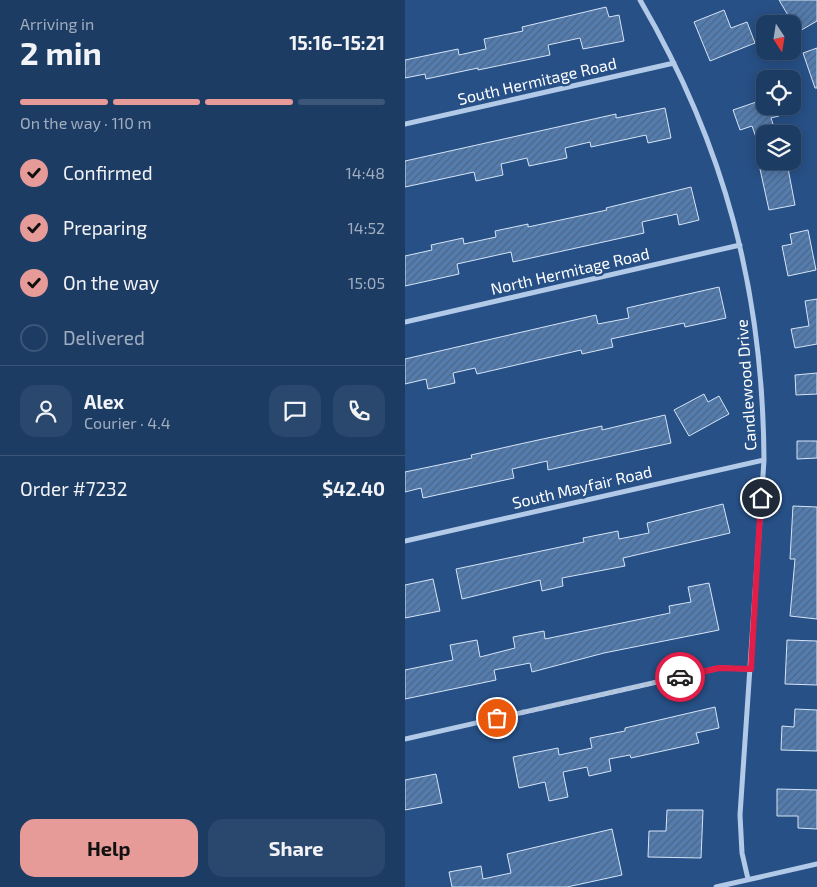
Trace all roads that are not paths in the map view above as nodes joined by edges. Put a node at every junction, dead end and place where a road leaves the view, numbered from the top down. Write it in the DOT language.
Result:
graph roads {
  1 [pos="640,0"];
  2 [pos="674,62"];
  3 [pos="405,124"];
  4 [pos="741,245"];
  5 [pos="405,322"];
  6 [pos="764,460"];
  7 [pos="405,540"];
  8 [pos="751,669"];
  9 [pos="405,740"];
  10 [pos="817,864"];
  11 [pos="748,879"];
  12 [pos="716,887"];
  1 -- 2 [label="street, Candlewood Drive"];
  2 -- 3 [label="street, South Hermitage Road"];
  2 -- 4 [label="street, Candlewood Drive"];
  4 -- 5 [label="street, North Hermitage Road"];
  4 -- 6 [label="street, Candlewood Drive"];
  6 -- 7 [label="street, South Mayfair Road"];
  6 -- 8 [label="street, Candlewood Drive"];
  8 -- 9 [label="street"];
  8 -- 11 [label="street, Candlewood Drive"];
  10 -- 11 [label="street"];
  11 -- 12 [label="street"];
}
